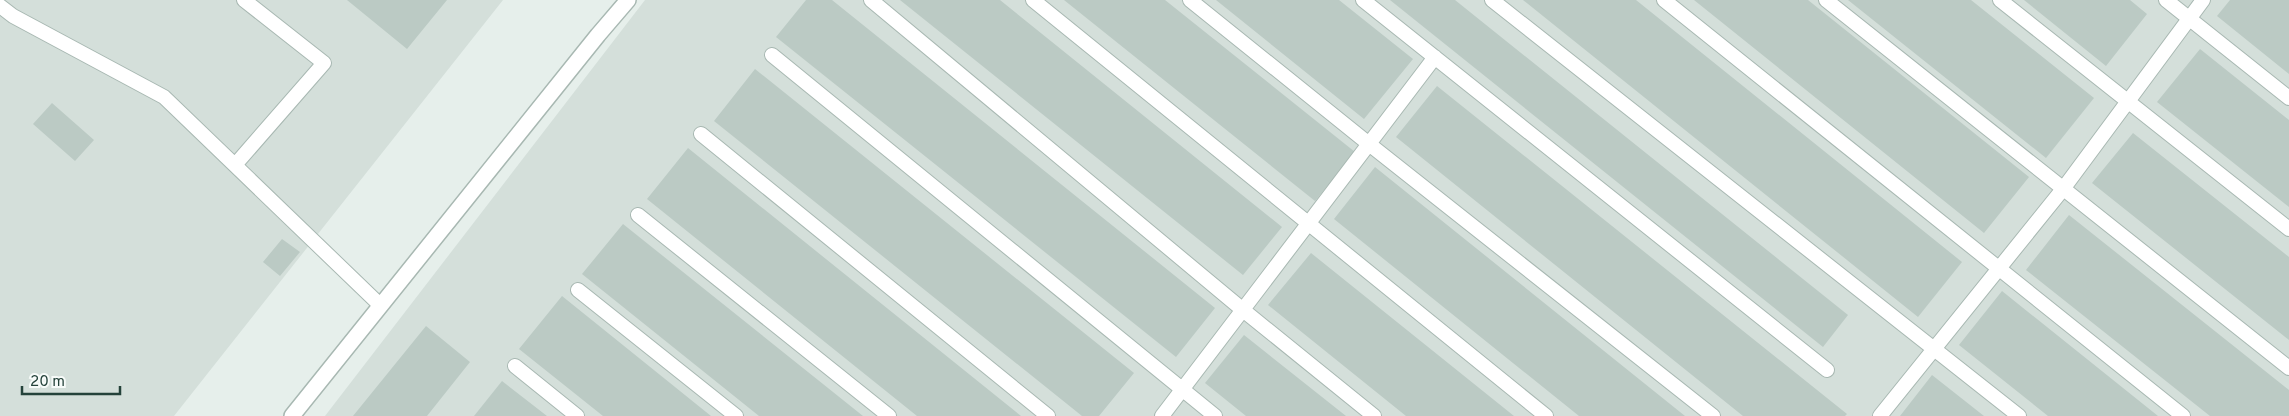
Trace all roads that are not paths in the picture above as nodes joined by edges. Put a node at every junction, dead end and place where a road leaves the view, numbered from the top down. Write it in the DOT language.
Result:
graph roads {
  1 [pos="244,0"];
  2 [pos="628,0"];
  3 [pos="871,0"];
  4 [pos="1032,0"];
  5 [pos="1190,0"];
  6 [pos="1363,0"];
  7 [pos="1492,0"];
  8 [pos="1664,0"];
  9 [pos="1826,0"];
  10 [pos="2000,0"];
  11 [pos="2166,0"];
  12 [pos="2203,0"];
  13 [pos="0,6"];
  14 [pos="2189,18"];
  15 [pos="772,55"];
  16 [pos="1435,58"];
  17 [pos="2289,98"];
  18 [pos="2128,101"];
  19 [pos="701,134"];
  20 [pos="1369,144"];
  21 [pos="234,165"];
  22 [pos="2063,189"];
  23 [pos="638,215"];
  24 [pos="1309,224"];
  25 [pos="2289,229"];
  26 [pos="2000,268"];
  27 [pos="578,290"];
  28 [pos="380,306"];
  29 [pos="1243,310"];
  30 [pos="1935,348"];
  31 [pos="515,366"];
  32 [pos="2289,368"];
  33 [pos="1826,370"];
  34 [pos="1182,390"];
  35 [pos="292,416"];
  36 [pos="577,416"];
  37 [pos="736,416"];
  38 [pos="889,416"];
  39 [pos="1048,416"];
  40 [pos="1162,416"];
  41 [pos="1216,416"];
  42 [pos="1374,416"];
  43 [pos="1546,416"];
  44 [pos="1713,416"];
  45 [pos="1880,416"];
  46 [pos="2020,416"];
  47 [pos="2183,416"];
  1 -- 21 [label="lane"];
  2 -- 28 [label="street"];
  3 -- 29 [label="lane"];
  4 -- 24 [label="lane"];
  5 -- 20 [label="lane"];
  6 -- 16 [label="lane"];
  7 -- 30 [label="lane"];
  8 -- 26 [label="lane"];
  9 -- 22 [label="lane"];
  10 -- 18 [label="lane"];
  11 -- 14 [label="lane"];
  12 -- 14 [label="lane"];
  13 -- 21 [label="lane"];
  14 -- 17 [label="lane"];
  14 -- 18 [label="lane"];
  15 -- 34 [label="lane"];
  16 -- 20 [label="lane"];
  16 -- 33 [label="lane"];
  18 -- 22 [label="lane"];
  18 -- 25 [label="lane"];
  19 -- 39 [label="lane"];
  20 -- 24 [label="lane"];
  20 -- 44 [label="lane"];
  21 -- 28 [label="lane"];
  22 -- 26 [label="lane"];
  22 -- 32 [label="lane"];
  23 -- 38 [label="lane"];
  24 -- 29 [label="lane"];
  24 -- 43 [label="lane"];
  26 -- 30 [label="lane"];
  26 -- 47 [label="lane"];
  27 -- 37 [label="lane"];
  28 -- 35 [label="street"];
  29 -- 34 [label="lane"];
  29 -- 42 [label="lane"];
  30 -- 45 [label="lane"];
  30 -- 46 [label="lane"];
  31 -- 36 [label="lane"];
  34 -- 40 [label="lane"];
  34 -- 41 [label="lane"];
}
